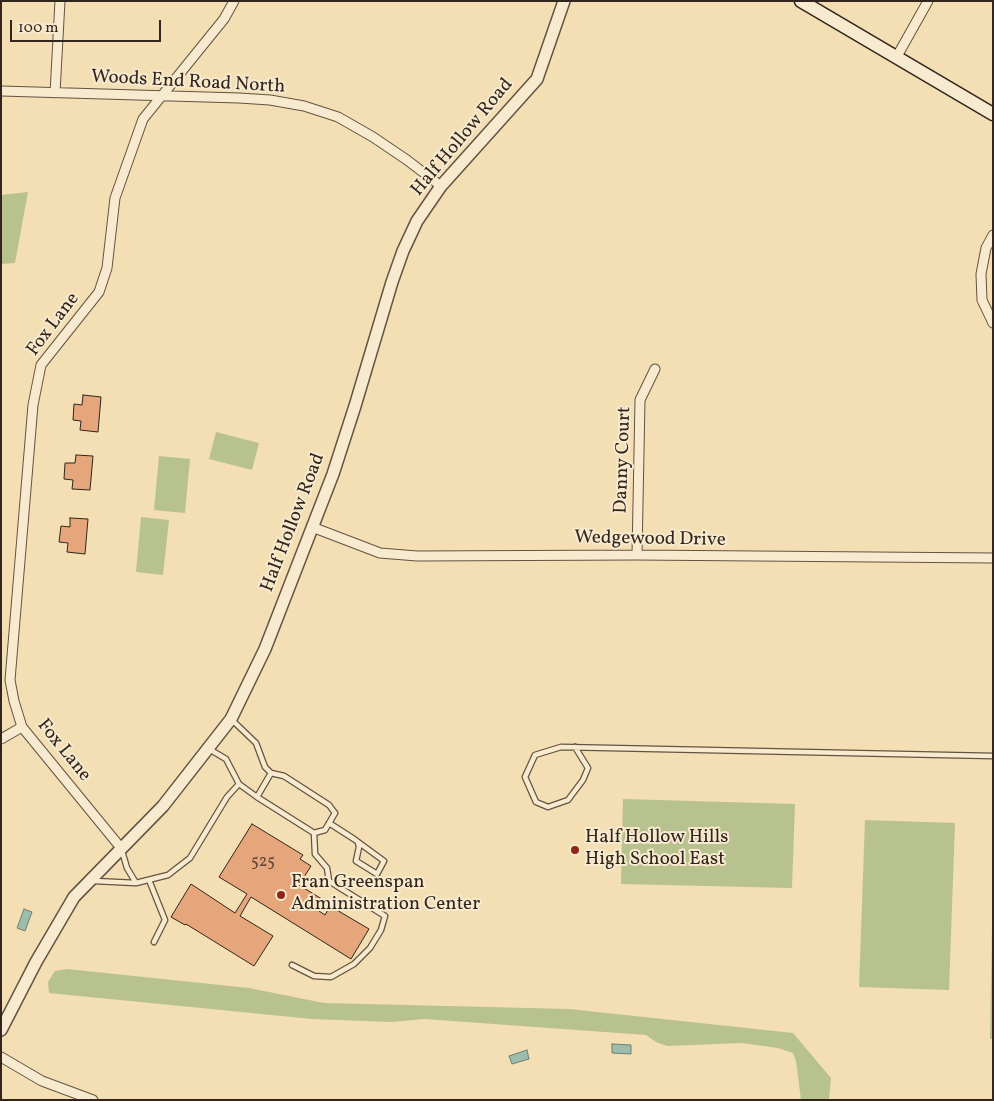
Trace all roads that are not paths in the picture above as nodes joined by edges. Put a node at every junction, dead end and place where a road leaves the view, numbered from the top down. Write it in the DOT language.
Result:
graph roads {
  1 [pos="60,1"];
  2 [pos="234,1"];
  3 [pos="564,1"];
  4 [pos="801,1"];
  5 [pos="928,1"];
  6 [pos="896,58"];
  7 [pos="1,91"];
  8 [pos="55,93"];
  9 [pos="160,96"];
  10 [pos="993,114"];
  11 [pos="440,186"];
  12 [pos="993,235"];
  13 [pos="993,323"];
  14 [pos="656,369"];
  15 [pos="312,527"];
  16 [pos="638,555"];
  17 [pos="993,558"];
  18 [pos="231,719"];
  19 [pos="22,727"];
  20 [pos="1,739"];
  21 [pos="208,748"];
  22 [pos="576,748"];
  23 [pos="992,757"];
  24 [pos="271,773"];
  25 [pos="239,784"];
  26 [pos="257,797"];
  27 [pos="329,823"];
  28 [pos="314,833"];
  29 [pos="358,842"];
  30 [pos="121,848"];
  31 [pos="149,880"];
  32 [pos="90,881"];
  33 [pos="136,883"];
  34 [pos="154,942"];
  35 [pos="292,965"];
  36 [pos="1,1030"];
  37 [pos="1,1058"];
  38 [pos="93,1100"];
  1 -- 8 [label="street"];
  2 -- 9 [label="street, Fox Lane"];
  3 -- 11 [label="street, Half Hollow Road"];
  4 -- 6 [label="main road"];
  5 -- 6 [label="street"];
  6 -- 10 [label="main road"];
  7 -- 8 [label="street, Woods End Road North"];
  8 -- 9 [label="street, Woods End Road North"];
  9 -- 11 [label="street, Woods End Road North"];
  9 -- 19 [label="street, Fox Lane"];
  11 -- 15 [label="street, Half Hollow Road"];
  12 -- 13 [label="street"];
  14 -- 16 [label="street, Danny Court"];
  15 -- 16 [label="street, Wedgewood Drive"];
  15 -- 18 [label="street, Half Hollow Road"];
  16 -- 17 [label="street, Wedgewood Drive"];
  18 -- 21 [label="street, Half Hollow Road"];
  18 -- 24 [label="lane"];
  19 -- 20 [label="street"];
  19 -- 30 [label="street, Fox Lane"];
  21 -- 25 [label="lane"];
  21 -- 30 [label="street, Half Hollow Road"];
  22 -- 22 [label="lane"];
  22 -- 23 [label="lane"];
  24 -- 26 [label="lane"];
  24 -- 27 [label="lane"];
  25 -- 26 [label="lane"];
  25 -- 31 [label="lane"];
  26 -- 28 [label="lane"];
  27 -- 28 [label="lane"];
  27 -- 29 [label="lane"];
  28 -- 35 [label="lane"];
  29 -- 29 [label="lane"];
  30 -- 32 [label="street, Half Hollow Road"];
  30 -- 33 [label="lane"];
  31 -- 33 [label="lane"];
  31 -- 34 [label="lane"];
  32 -- 33 [label="lane"];
  32 -- 36 [label="street, Half Hollow Road"];
  37 -- 38 [label="street"];
}
